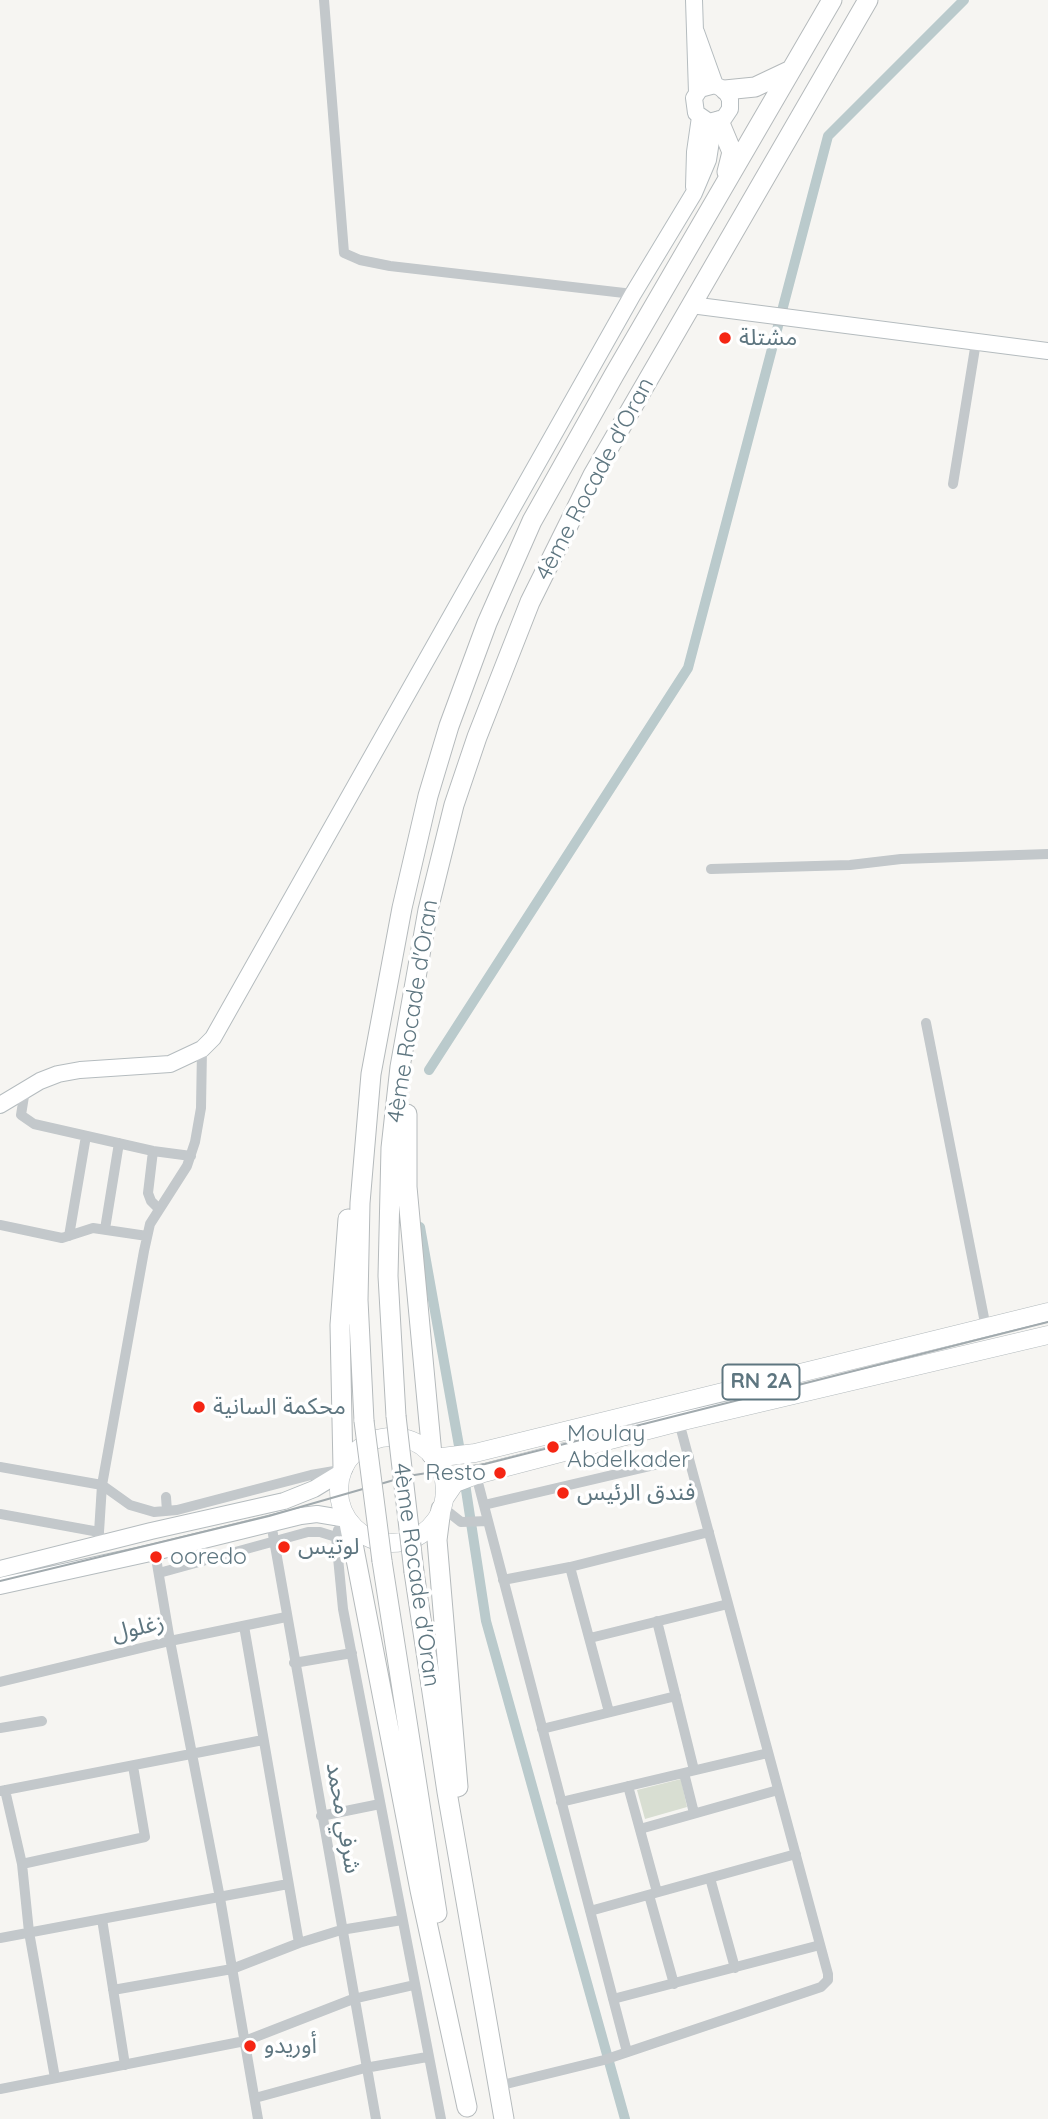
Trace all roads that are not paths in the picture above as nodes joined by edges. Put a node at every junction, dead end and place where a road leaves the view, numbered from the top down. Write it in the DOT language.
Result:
graph roads {
  1 [pos="324,0"];
  2 [pos="694,0"];
  3 [pos="832,0"];
  4 [pos="868,0"];
  5 [pos="696,32"];
  6 [pos="792,69"];
  7 [pos="720,87"];
  8 [pos="697,93"];
  9 [pos="711,120"];
  10 [pos="720,192"];
  11 [pos="633,294"];
  12 [pos="691,305"];
  13 [pos="976,342"];
  14 [pos="1048,351"];
  15 [pos="953,484"];
  16 [pos="1048,854"];
  17 [pos="712,869"];
  18 [pos="417,962"];
  19 [pos="926,1023"];
  20 [pos="379,1025"];
  21 [pos="202,1049"];
  22 [pos="25,1090"];
  23 [pos="0,1104"];
  24 [pos="21,1115"];
  25 [pos="86,1136"];
  26 [pos="119,1143"];
  27 [pos="153,1151"];
  28 [pos="191,1156"];
  29 [pos="159,1209"];
  30 [pos="0,1225"];
  31 [pos="105,1229"];
  32 [pos="69,1236"];
  33 [pos="147,1236"];
  34 [pos="1048,1312"];
  35 [pos="986,1328"];
  36 [pos="1048,1335"];
  37 [pos="679,1422"];
  38 [pos="439,1457"];
  39 [pos="689,1457"];
  40 [pos="0,1467"];
  41 [pos="342,1470"];
  42 [pos="468,1477"];
  43 [pos="102,1485"];
  44 [pos="166,1497"];
  45 [pos="442,1505"];
  46 [pos="484,1505"];
  47 [pos="167,1511"];
  48 [pos="0,1514"];
  49 [pos="477,1522"];
  50 [pos="271,1523"];
  51 [pos="345,1525"];
  52 [pos="709,1532"];
  53 [pos="99,1538"];
  54 [pos="274,1540"];
  55 [pos="155,1552"];
  56 [pos="570,1567"];
  57 [pos="0,1569"];
  58 [pos="159,1573"];
  59 [pos="503,1580"];
  60 [pos="0,1586"];
  61 [pos="728,1604"];
  62 [pos="286,1617"];
  63 [pos="657,1621"];
  64 [pos="244,1626"];
  65 [pos="590,1638"];
  66 [pos="170,1642"];
  67 [pos="352,1653"];
  68 [pos="295,1663"];
  69 [pos="0,1682"];
  70 [pos="676,1696"];
  71 [pos="609,1712"];
  72 [pos="42,1721"];
  73 [pos="0,1728"];
  74 [pos="542,1729"];
  75 [pos="263,1740"];
  76 [pos="768,1753"];
  77 [pos="192,1755"];
  78 [pos="133,1766"];
  79 [pos="689,1772"];
  80 [pos="628,1786"];
  81 [pos="778,1790"];
  82 [pos="2,1791"];
  83 [pos="561,1802"];
  84 [pos="380,1804"];
  85 [pos="694,1814"];
  86 [pos="321,1816"];
  87 [pos="640,1829"];
  88 [pos="796,1854"];
  89 [pos="22,1864"];
  90 [pos="710,1878"];
  91 [pos="288,1884"];
  92 [pos="653,1894"];
  93 [pos="220,1898"];
  94 [pos="466,1904"];
  95 [pos="590,1911"];
  96 [pos="102,1919"];
  97 [pos="402,1920"];
  98 [pos="341,1930"];
  99 [pos="29,1932"];
  100 [pos="0,1938"];
  101 [pos="299,1943"];
  102 [pos="820,1945"];
  103 [pos="735,1968"];
  104 [pos="232,1969"];
  105 [pos="674,1984"];
  106 [pos="414,1985"];
  107 [pos="113,1990"];
  108 [pos="353,1999"];
  109 [pos="613,1999"];
  110 [pos="245,2041"];
  111 [pos="621,2054"];
  112 [pos="427,2057"];
  113 [pos="125,2065"];
  114 [pos="365,2068"];
  115 [pos="55,2078"];
  116 [pos="498,2086"];
  117 [pos="0,2089"];
  118 [pos="255,2098"];
  119 [pos="468,2113"];
  120 [pos="258,2119"];
  121 [pos="376,2119"];
  122 [pos="441,2119"];
  123 [pos="504,2119"];
  1 -- 11 [label="street"];
  2 -- 5 [label="main road"];
  3 -- 6 [label="highway, 4ème Rocade d'Oran"];
  4 -- 12 [label="highway, 4ème Rocade d'Oran"];
  5 -- 7 [label="main road"];
  5 -- 8 [label="main road"];
  6 -- 7 [label="highway"];
  6 -- 10 [label="highway, 4ème Rocade d'Oran"];
  7 -- 8 [label="main road"];
  7 -- 9 [label="main road"];
  8 -- 9 [label="main road"];
  9 -- 10 [label="highway"];
  9 -- 11 [label="main road"];
  10 -- 20 [label="highway, 4ème Rocade d'Oran"];
  11 -- 21 [label="main road"];
  12 -- 13 [label="main road"];
  12 -- 18 [label="highway, 4ème Rocade d'Oran"];
  13 -- 14 [label="main road"];
  13 -- 15 [label="street"];
  16 -- 17 [label="street"];
  18 -- 38 [label="highway"];
  18 -- 94 [label="highway, 4ème Rocade d'Oran, bridge"];
  19 -- 35 [label="street"];
  20 -- 41 [label="highway"];
  20 -- 119 [label="highway, 4ème Rocade d'Oran, bridge"];
  21 -- 22 [label="main road"];
  21 -- 28 [label="street"];
  22 -- 23 [label="main road"];
  22 -- 24 [label="street"];
  23 -- 24 [label="street"];
  24 -- 25 [label="street"];
  25 -- 26 [label="street"];
  25 -- 32 [label="street"];
  26 -- 27 [label="street"];
  26 -- 31 [label="street"];
  27 -- 28 [label="street"];
  27 -- 29 [label="street"];
  28 -- 29 [label="street"];
  29 -- 33 [label="street"];
  30 -- 32 [label="street"];
  31 -- 32 [label="street"];
  31 -- 33 [label="street"];
  33 -- 43 [label="street"];
  34 -- 35 [label="main road, RN 2A"];
  35 -- 38 [label="main road, RN 2A"];
  36 -- 37 [label="main road, RN 2A"];
  37 -- 39 [label="street"];
  37 -- 42 [label="main road, RN 2A"];
  38 -- 41 [label="main road"];
  38 -- 45 [label="main road"];
  39 -- 46 [label="street"];
  39 -- 52 [label="street"];
  40 -- 43 [label="street"];
  41 -- 47 [label="street"];
  41 -- 51 [label="main road"];
  41 -- 53 [label="main road"];
  42 -- 45 [label="main road"];
  42 -- 46 [label="street"];
  43 -- 47 [label="street"];
  43 -- 53 [label="street"];
  44 -- 47 [label="street"];
  45 -- 49 [label="street"];
  45 -- 51 [label="main road"];
  45 -- 94 [label="highway"];
  46 -- 49 [label="street"];
  48 -- 53 [label="street"];
  49 -- 59 [label="street"];
  50 -- 51 [label="main road"];
  50 -- 54 [label="street, شرفي محمد"];
  50 -- 55 [label="main road"];
  51 -- 54 [label="street"];
  51 -- 67 [label="street"];
  51 -- 119 [label="highway"];
  52 -- 56 [label="street"];
  52 -- 61 [label="street"];
  53 -- 57 [label="main road"];
  54 -- 58 [label="street"];
  54 -- 62 [label="street, شرفي محمد"];
  55 -- 58 [label="street"];
  55 -- 60 [label="main road"];
  56 -- 59 [label="street"];
  56 -- 65 [label="street"];
  58 -- 66 [label="street"];
  59 -- 74 [label="street"];
  61 -- 63 [label="street"];
  61 -- 76 [label="street"];
  62 -- 64 [label="street, زغلول"];
  62 -- 68 [label="street, شرفي محمد"];
  63 -- 65 [label="street"];
  63 -- 70 [label="street"];
  64 -- 66 [label="street, زغلول"];
  64 -- 75 [label="street"];
  65 -- 71 [label="street"];
  66 -- 69 [label="street, زغلول"];
  66 -- 77 [label="street"];
  67 -- 68 [label="street"];
  67 -- 84 [label="street"];
  68 -- 86 [label="street, شرفي محمد"];
  70 -- 71 [label="street"];
  70 -- 79 [label="street"];
  71 -- 74 [label="street"];
  72 -- 73 [label="street"];
  74 -- 83 [label="street"];
  75 -- 77 [label="street"];
  75 -- 91 [label="street"];
  76 -- 79 [label="street"];
  76 -- 81 [label="street"];
  77 -- 78 [label="street"];
  77 -- 93 [label="street"];
  78 -- 82 [label="street"];
  78 -- 89 [label="street"];
  79 -- 80 [label="street"];
  79 -- 85 [label="street"];
  80 -- 83 [label="street"];
  80 -- 87 [label="street"];
  81 -- 85 [label="street"];
  81 -- 88 [label="street"];
  82 -- 89 [label="street"];
  83 -- 95 [label="street"];
  84 -- 86 [label="street"];
  84 -- 97 [label="street"];
  85 -- 87 [label="street"];
  86 -- 98 [label="street, شرفي محمد"];
  87 -- 92 [label="street"];
  88 -- 90 [label="street"];
  88 -- 102 [label="street"];
  89 -- 99 [label="street"];
  90 -- 92 [label="street"];
  90 -- 103 [label="street"];
  91 -- 93 [label="street"];
  91 -- 101 [label="street"];
  92 -- 95 [label="street"];
  92 -- 105 [label="street"];
  93 -- 96 [label="street"];
  93 -- 104 [label="street"];
  94 -- 116 [label="highway, 4ème Rocade d'Oran"];
  95 -- 109 [label="street"];
  96 -- 99 [label="street"];
  96 -- 107 [label="street"];
  97 -- 98 [label="street"];
  97 -- 106 [label="street"];
  98 -- 101 [label="street"];
  98 -- 108 [label="street, شرفي محمد"];
  99 -- 100 [label="street"];
  99 -- 115 [label="street"];
  101 -- 104 [label="street"];
  102 -- 103 [label="street"];
  102 -- 111 [label="street"];
  103 -- 105 [label="street"];
  104 -- 107 [label="street"];
  104 -- 110 [label="street"];
  105 -- 109 [label="street"];
  106 -- 108 [label="street"];
  106 -- 112 [label="street"];
  107 -- 113 [label="street"];
  108 -- 110 [label="street"];
  108 -- 114 [label="street, شرفي محمد"];
  109 -- 111 [label="street"];
  110 -- 113 [label="street"];
  110 -- 118 [label="street"];
  111 -- 116 [label="street"];
  112 -- 114 [label="street"];
  112 -- 122 [label="street"];
  113 -- 115 [label="street"];
  114 -- 118 [label="street"];
  114 -- 121 [label="street, شرفي محمد"];
  115 -- 117 [label="street"];
  116 -- 123 [label="highway, 4ème Rocade d'Oran"];
  118 -- 120 [label="street"];
}
